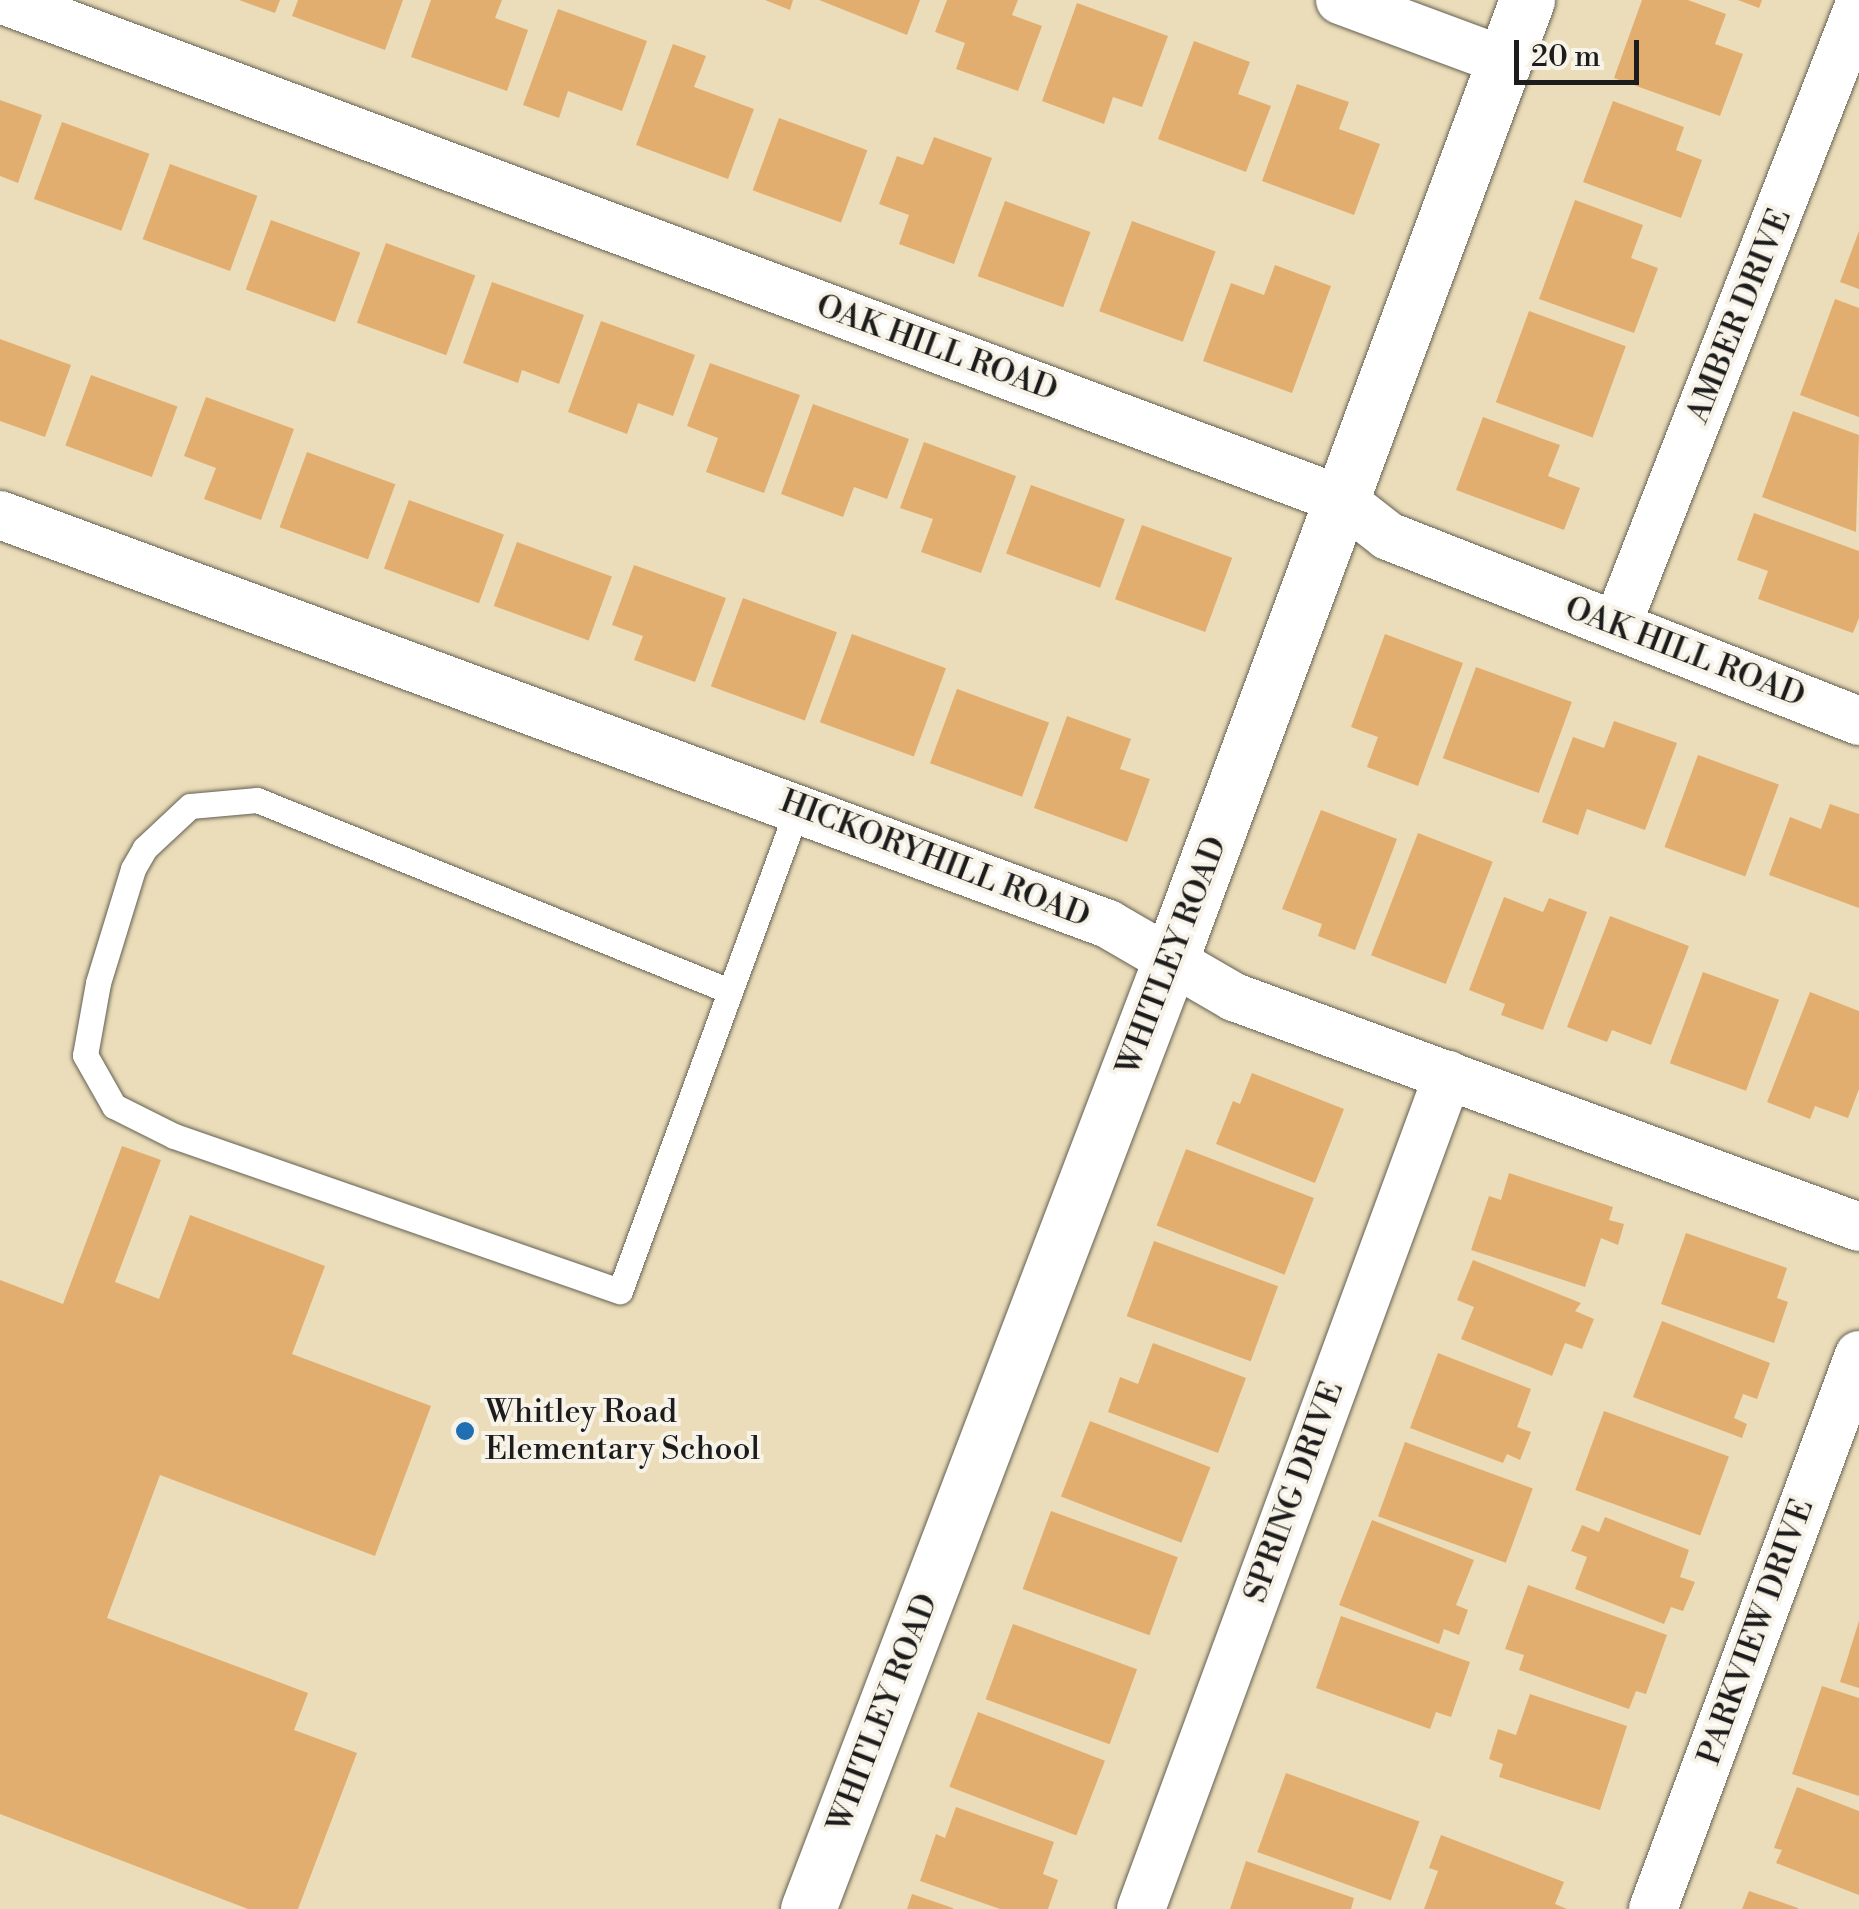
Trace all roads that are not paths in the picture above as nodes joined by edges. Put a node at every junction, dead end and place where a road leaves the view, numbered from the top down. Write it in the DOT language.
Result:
graph roads {
  1 [pos="2,0"];
  2 [pos="1340,0"];
  3 [pos="1527,0"];
  4 [pos="1859,6"];
  5 [pos="1504,61"];
  6 [pos="1342,500"];
  7 [pos="0,515"];
  8 [pos="1616,625"];
  9 [pos="1859,721"];
  10 [pos="798,808"];
  11 [pos="1170,961"];
  12 [pos="728,990"];
  13 [pos="1448,1076"];
  14 [pos="1859,1227"];
  15 [pos="1859,1355"];
  16 [pos="808,1909"];
  17 [pos="1140,1909"];
  18 [pos="1653,1909"];
  1 -- 6 [label="street, OAK HILL ROAD"];
  2 -- 5 [label="street"];
  3 -- 5 [label="street, WHITLEY ROAD"];
  4 -- 8 [label="street, AMBER DRIVE"];
  5 -- 6 [label="street, WHITLEY ROAD"];
  6 -- 8 [label="street, OAK HILL ROAD"];
  6 -- 11 [label="street, WHITLEY ROAD"];
  7 -- 10 [label="street, HICKORYHILL ROAD"];
  8 -- 9 [label="street, OAK HILL ROAD"];
  10 -- 11 [label="street, HICKORYHILL ROAD"];
  10 -- 12 [label="lane"];
  11 -- 13 [label="street, HICKORYHILL ROAD"];
  11 -- 16 [label="street, WHITLEY ROAD"];
  12 -- 12 [label="lane"];
  13 -- 14 [label="street, HICKORYHILL ROAD"];
  13 -- 17 [label="street, SPRING DRIVE"];
  15 -- 18 [label="street, PARKVIEW DRIVE"];
}
